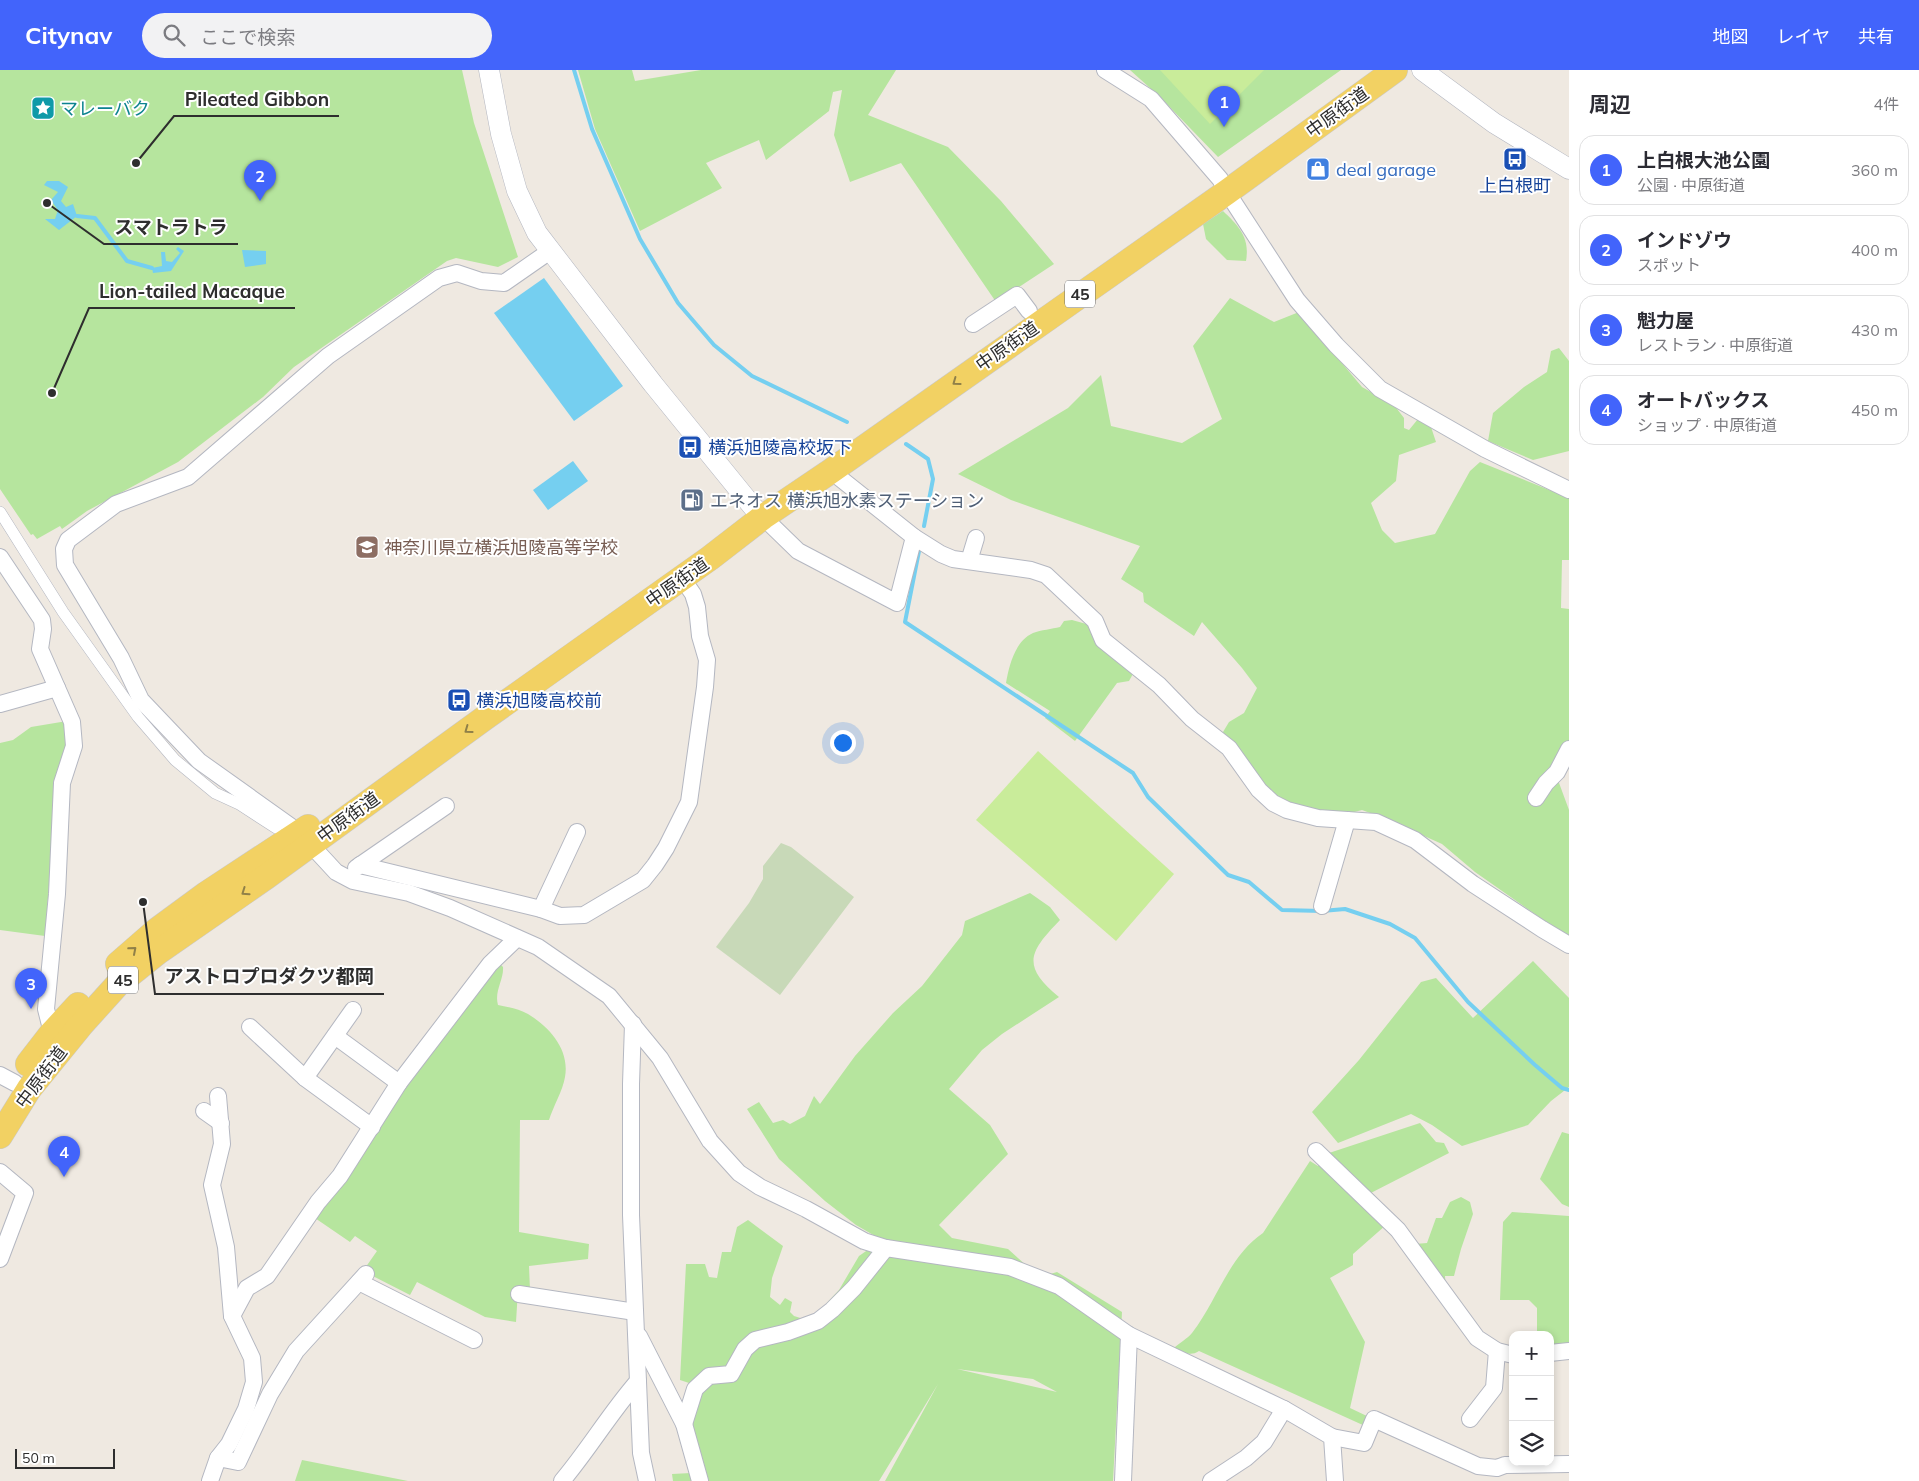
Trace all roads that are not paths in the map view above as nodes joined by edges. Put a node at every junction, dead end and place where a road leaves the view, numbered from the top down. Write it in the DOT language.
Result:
graph roads {
  1 [pos="489,70"];
  2 [pos="1106,70"];
  3 [pos="1368,70"];
  4 [pos="1395,70"];
  5 [pos="1422,70"];
  6 [pos="1569,169"];
  7 [pos="1224,185"];
  8 [pos="550,250"];
  9 [pos="1029,311"];
  10 [pos="973,324"];
  11 [pos="831,471"];
  12 [pos="1569,490"];
  13 [pos="0,512"];
  14 [pos="758,512"];
  15 [pos="914,537"];
  16 [pos="976,538"];
  17 [pos="0,557"];
  18 [pos="969,561"];
  19 [pos="682,578"];
  20 [pos="57,688"];
  21 [pos="0,704"];
  22 [pos="1569,749"];
  23 [pos="1536,798"];
  24 [pos="446,806"];
  25 [pos="1347,820"];
  26 [pos="577,832"];
  27 [pos="290,845"];
  28 [pos="360,865"];
  29 [pos="344,876"];
  30 [pos="1322,906"];
  31 [pos="541,909"];
  32 [pos="517,938"];
  33 [pos="1569,945"];
  34 [pos="354,1010"];
  35 [pos="633,1024"];
  36 [pos="250,1027"];
  37 [pos="52,1033"];
  38 [pos="335,1036"];
  39 [pos="305,1078"];
  40 [pos="8,1079"];
  41 [pos="399,1083"];
  42 [pos="218,1096"];
  43 [pos="0,1106"];
  44 [pos="204,1111"];
  45 [pos="221,1123"];
  46 [pos="372,1127"];
  47 [pos="0,1136"];
  48 [pos="1316,1151"];
  49 [pos="0,1172"];
  50 [pos="886,1248"];
  51 [pos="0,1259"];
  52 [pos="519,1294"];
  53 [pos="635,1312"];
  54 [pos="232,1316"];
  55 [pos="637,1333"];
  56 [pos="1129,1335"];
  57 [pos="474,1340"];
  58 [pos="1497,1351"];
  59 [pos="1569,1351"];
  60 [pos="1554,1353"];
  61 [pos="1509,1354"];
  62 [pos="638,1381"];
  63 [pos="1284,1409"];
  64 [pos="1470,1419"];
  65 [pos="684,1424"];
  66 [pos="1332,1437"];
  67 [pos="218,1458"];
  68 [pos="1569,1464"];
  69 [pos="210,1481"];
  70 [pos="562,1481"];
  71 [pos="647,1481"];
  72 [pos="700,1481"];
  73 [pos="1123,1481"];
  74 [pos="1211,1481"];
  75 [pos="1335,1481"];
  1 -- 8 [label="street"];
  2 -- 7 [label="street"];
  3 -- 7 [label="main road, 中原街道 / 45"];
  4 -- 7 [label="main road, 中原街道 / 45"];
  5 -- 6 [label="street"];
  7 -- 9 [label="main road, 中原街道 / 45"];
  7 -- 11 [label="main road, 中原街道 / 45, one-way"];
  7 -- 12 [label="street"];
  8 -- 14 [label="street"];
  8 -- 27 [label="street"];
  9 -- 10 [label="street"];
  9 -- 14 [label="main road, 中原街道 / 45"];
  11 -- 14 [label="main road, 中原街道 / 45"];
  11 -- 15 [label="street"];
  13 -- 27 [label="street"];
  14 -- 15 [label="street"];
  14 -- 19 [label="main road, 中原街道 / 45"];
  14 -- 27 [label="main road, 中原街道 / 45"];
  15 -- 18 [label="street"];
  16 -- 18 [label="street"];
  17 -- 20 [label="street"];
  18 -- 25 [label="street"];
  19 -- 27 [label="main road, 中原街道 / 45, one-way"];
  19 -- 31 [label="street"];
  20 -- 21 [label="street"];
  20 -- 37 [label="street"];
  22 -- 23 [label="street"];
  24 -- 28 [label="street"];
  25 -- 30 [label="street"];
  25 -- 33 [label="street"];
  26 -- 31 [label="street"];
  27 -- 29 [label="street"];
  37 -- 27 [label="main road, 中原街道 / 45, one-way"];
  27 -- 47 [label="main road, 中原街道 / 45, one-way"];
  28 -- 29 [label="street"];
  28 -- 31 [label="street"];
  29 -- 32 [label="street"];
  32 -- 35 [label="street"];
  32 -- 41 [label="street"];
  34 -- 38 [label="street"];
  35 -- 50 [label="street"];
  35 -- 53 [label="street"];
  36 -- 39 [label="street"];
  37 -- 40 [label="main road, 中原街道 / 45"];
  38 -- 39 [label="street"];
  38 -- 41 [label="street"];
  39 -- 46 [label="street"];
  40 -- 43 [label="main road, 中原街道 / 45"];
  41 -- 46 [label="street"];
  42 -- 45 [label="street"];
  44 -- 45 [label="street"];
  45 -- 54 [label="street"];
  46 -- 54 [label="street"];
  48 -- 58 [label="street"];
  49 -- 51 [label="street"];
  50 -- 56 [label="street"];
  50 -- 65 [label="street"];
  52 -- 53 [label="street"];
  53 -- 55 [label="street"];
  54 -- 67 [label="street"];
  55 -- 62 [label="street"];
  55 -- 65 [label="street"];
  56 -- 63 [label="street"];
  56 -- 73 [label="street"];
  57 -- 67 [label="street"];
  58 -- 61 [label="street"];
  58 -- 64 [label="street"];
  59 -- 60 [label="street"];
  62 -- 70 [label="street"];
  62 -- 71 [label="street"];
  63 -- 66 [label="street"];
  63 -- 74 [label="street"];
  65 -- 72 [label="street"];
  66 -- 68 [label="street"];
  66 -- 75 [label="street"];
  67 -- 69 [label="street"];
}
